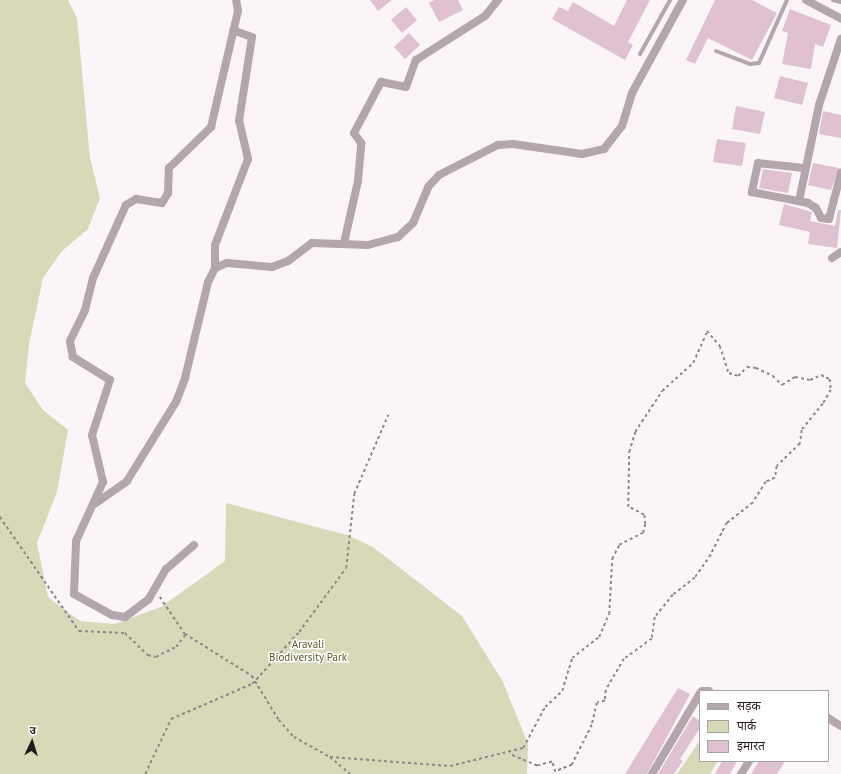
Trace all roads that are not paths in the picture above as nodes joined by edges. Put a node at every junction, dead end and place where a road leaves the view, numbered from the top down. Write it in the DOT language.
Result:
graph roads {
  1 [pos="236,0"];
  2 [pos="498,0"];
  3 [pos="670,0"];
  4 [pos="682,0"];
  5 [pos="787,0"];
  6 [pos="807,0"];
  7 [pos="833,0"];
  8 [pos="841,2"];
  9 [pos="841,19"];
  10 [pos="233,30"];
  11 [pos="841,39"];
  12 [pos="716,51"];
  13 [pos="640,54"];
  14 [pos="804,168"];
  15 [pos="841,173"];
  16 [pos="798,200"];
  17 [pos="838,202"];
  18 [pos="344,243"];
  19 [pos="841,252"];
  20 [pos="832,258"];
  21 [pos="215,268"];
  22 [pos="96,503"];
  23 [pos="194,545"];
  24 [pos="699,695"];
  25 [pos="829,719"];
  26 [pos="841,726"];
  27 [pos="748,762"];
  28 [pos="652,774"];
  29 [pos="741,774"];
  1 -- 10 [label="street"];
  2 -- 18 [label="street"];
  3 -- 13 [label="lane"];
  4 -- 18 [label="street"];
  5 -- 12 [label="lane"];
  6 -- 9 [label="street"];
  7 -- 8 [label="lane"];
  10 -- 21 [label="street"];
  10 -- 22 [label="street"];
  11 -- 14 [label="street"];
  14 -- 16 [label="street"];
  14 -- 16 [label="street"];
  15 -- 17 [label="street"];
  16 -- 17 [label="street"];
  18 -- 21 [label="street"];
  19 -- 20 [label="street"];
  21 -- 22 [label="street"];
  22 -- 23 [label="street"];
  24 -- 28 [label="street"];
  25 -- 26 [label="street"];
  27 -- 29 [label="street"];
}
